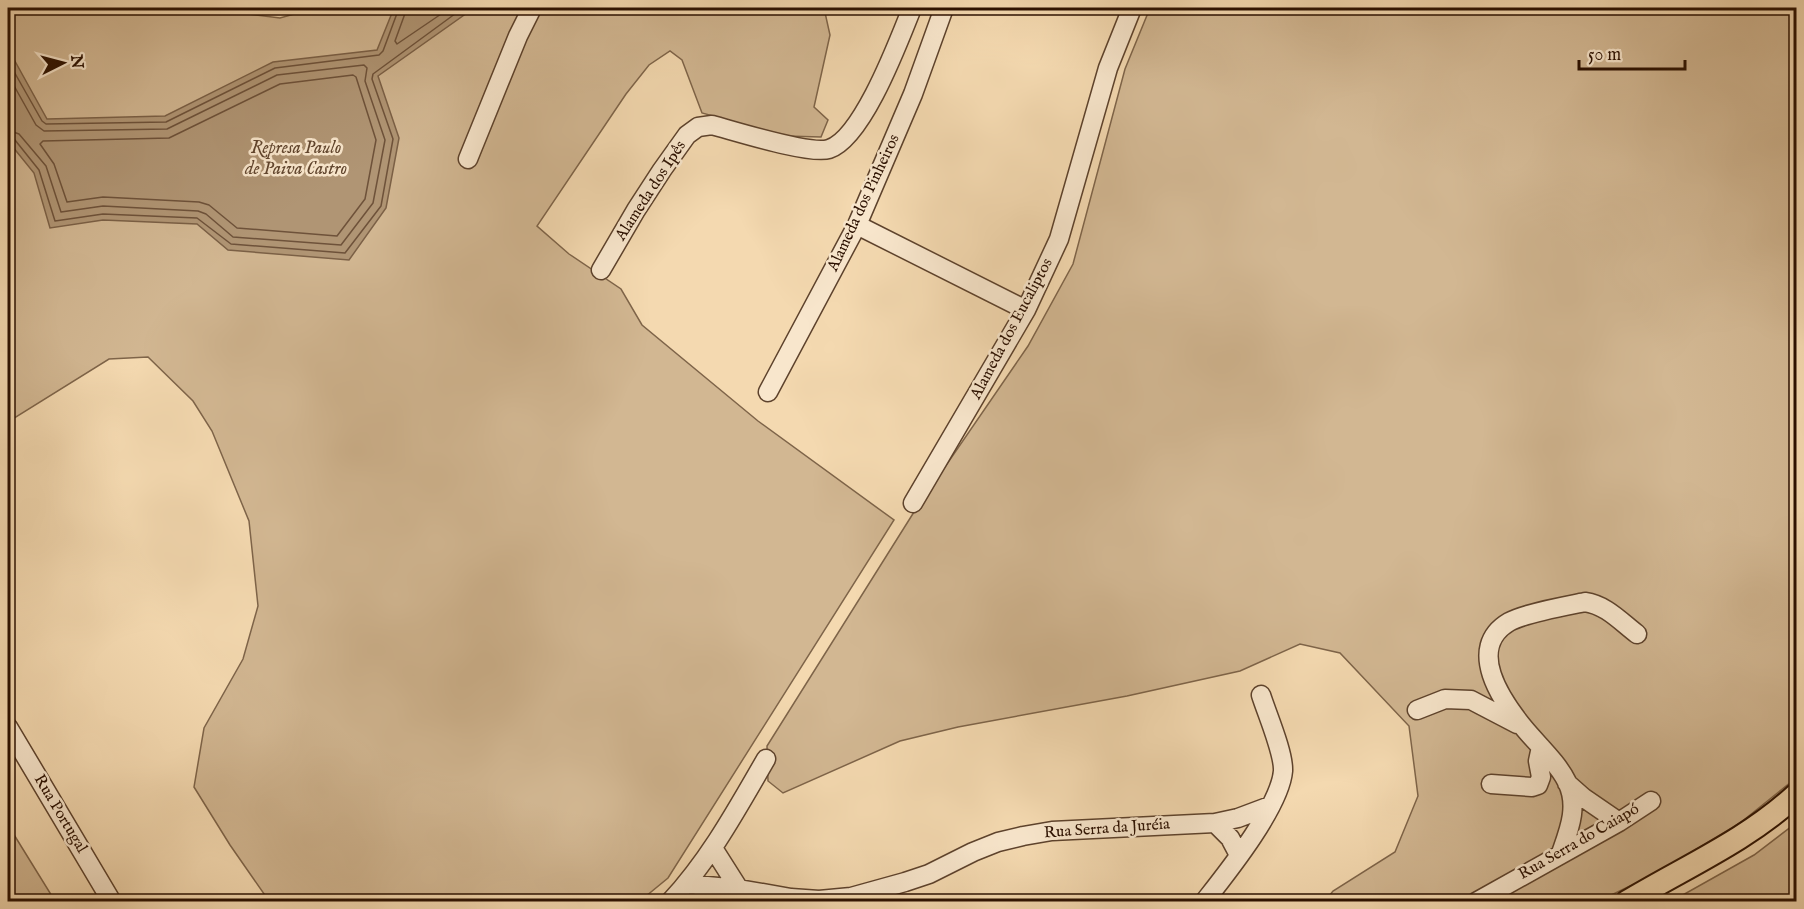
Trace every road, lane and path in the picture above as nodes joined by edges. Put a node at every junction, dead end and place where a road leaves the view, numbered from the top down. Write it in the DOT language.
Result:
graph roads {
  1 [pos="532,8"];
  2 [pos="912,8"];
  3 [pos="944,8"];
  4 [pos="1132,8"];
  5 [pos="468,159"];
  6 [pos="857,225"];
  7 [pos="601,270"];
  8 [pos="1026,310"];
  9 [pos="768,392"];
  10 [pos="913,503"];
  11 [pos="1637,634"];
  12 [pos="1261,695"];
  13 [pos="1417,710"];
  14 [pos="8,727"];
  15 [pos="1524,728"];
  16 [pos="1541,747"];
  17 [pos="766,759"];
  18 [pos="1567,783"];
  19 [pos="1491,784"];
  20 [pos="1797,795"];
  21 [pos="1651,801"];
  22 [pos="1270,806"];
  23 [pos="1619,822"];
  24 [pos="1215,823"];
  25 [pos="713,848"];
  26 [pos="1561,853"];
  27 [pos="1239,855"];
  28 [pos="686,884"];
  29 [pos="739,889"];
  30 [pos="112,902"];
  31 [pos="670,902"];
  32 [pos="1204,902"];
  33 [pos="1476,902"];
  34 [pos="1627,902"];
  1 -- 5 [label="street"];
  2 -- 7 [label="street, Alameda dos Ipês"];
  3 -- 6 [label="street, Alameda dos Pinheiros"];
  4 -- 8 [label="street, Alameda dos Eucaliptos"];
  6 -- 8 [label="street"];
  6 -- 9 [label="street, Alameda dos Pinheiros"];
  8 -- 10 [label="street, Alameda dos Eucaliptos"];
  11 -- 15 [label="street"];
  12 -- 22 [label="street"];
  13 -- 15 [label="street"];
  14 -- 30 [label="street, Rua Portugal"];
  15 -- 16 [label="street"];
  16 -- 18 [label="street"];
  16 -- 19 [label="street"];
  17 -- 25 [label="street"];
  18 -- 23 [label="street"];
  18 -- 26 [label="street"];
  20 -- 34 [label="main road"];
  21 -- 23 [label="street, Rua Serra do Caiapó"];
  22 -- 24 [label="street, Rua Serra da Juréia"];
  22 -- 27 [label="street"];
  23 -- 26 [label="street, Rua Serra do Caiapó"];
  24 -- 27 [label="street"];
  24 -- 29 [label="street, Rua Serra da Juréia"];
  25 -- 28 [label="street"];
  25 -- 29 [label="street"];
  26 -- 33 [label="street, Rua Serra do Caiapó"];
  27 -- 32 [label="street"];
  28 -- 29 [label="street, Rua Serra da Juréia"];
  28 -- 31 [label="street"];
}
